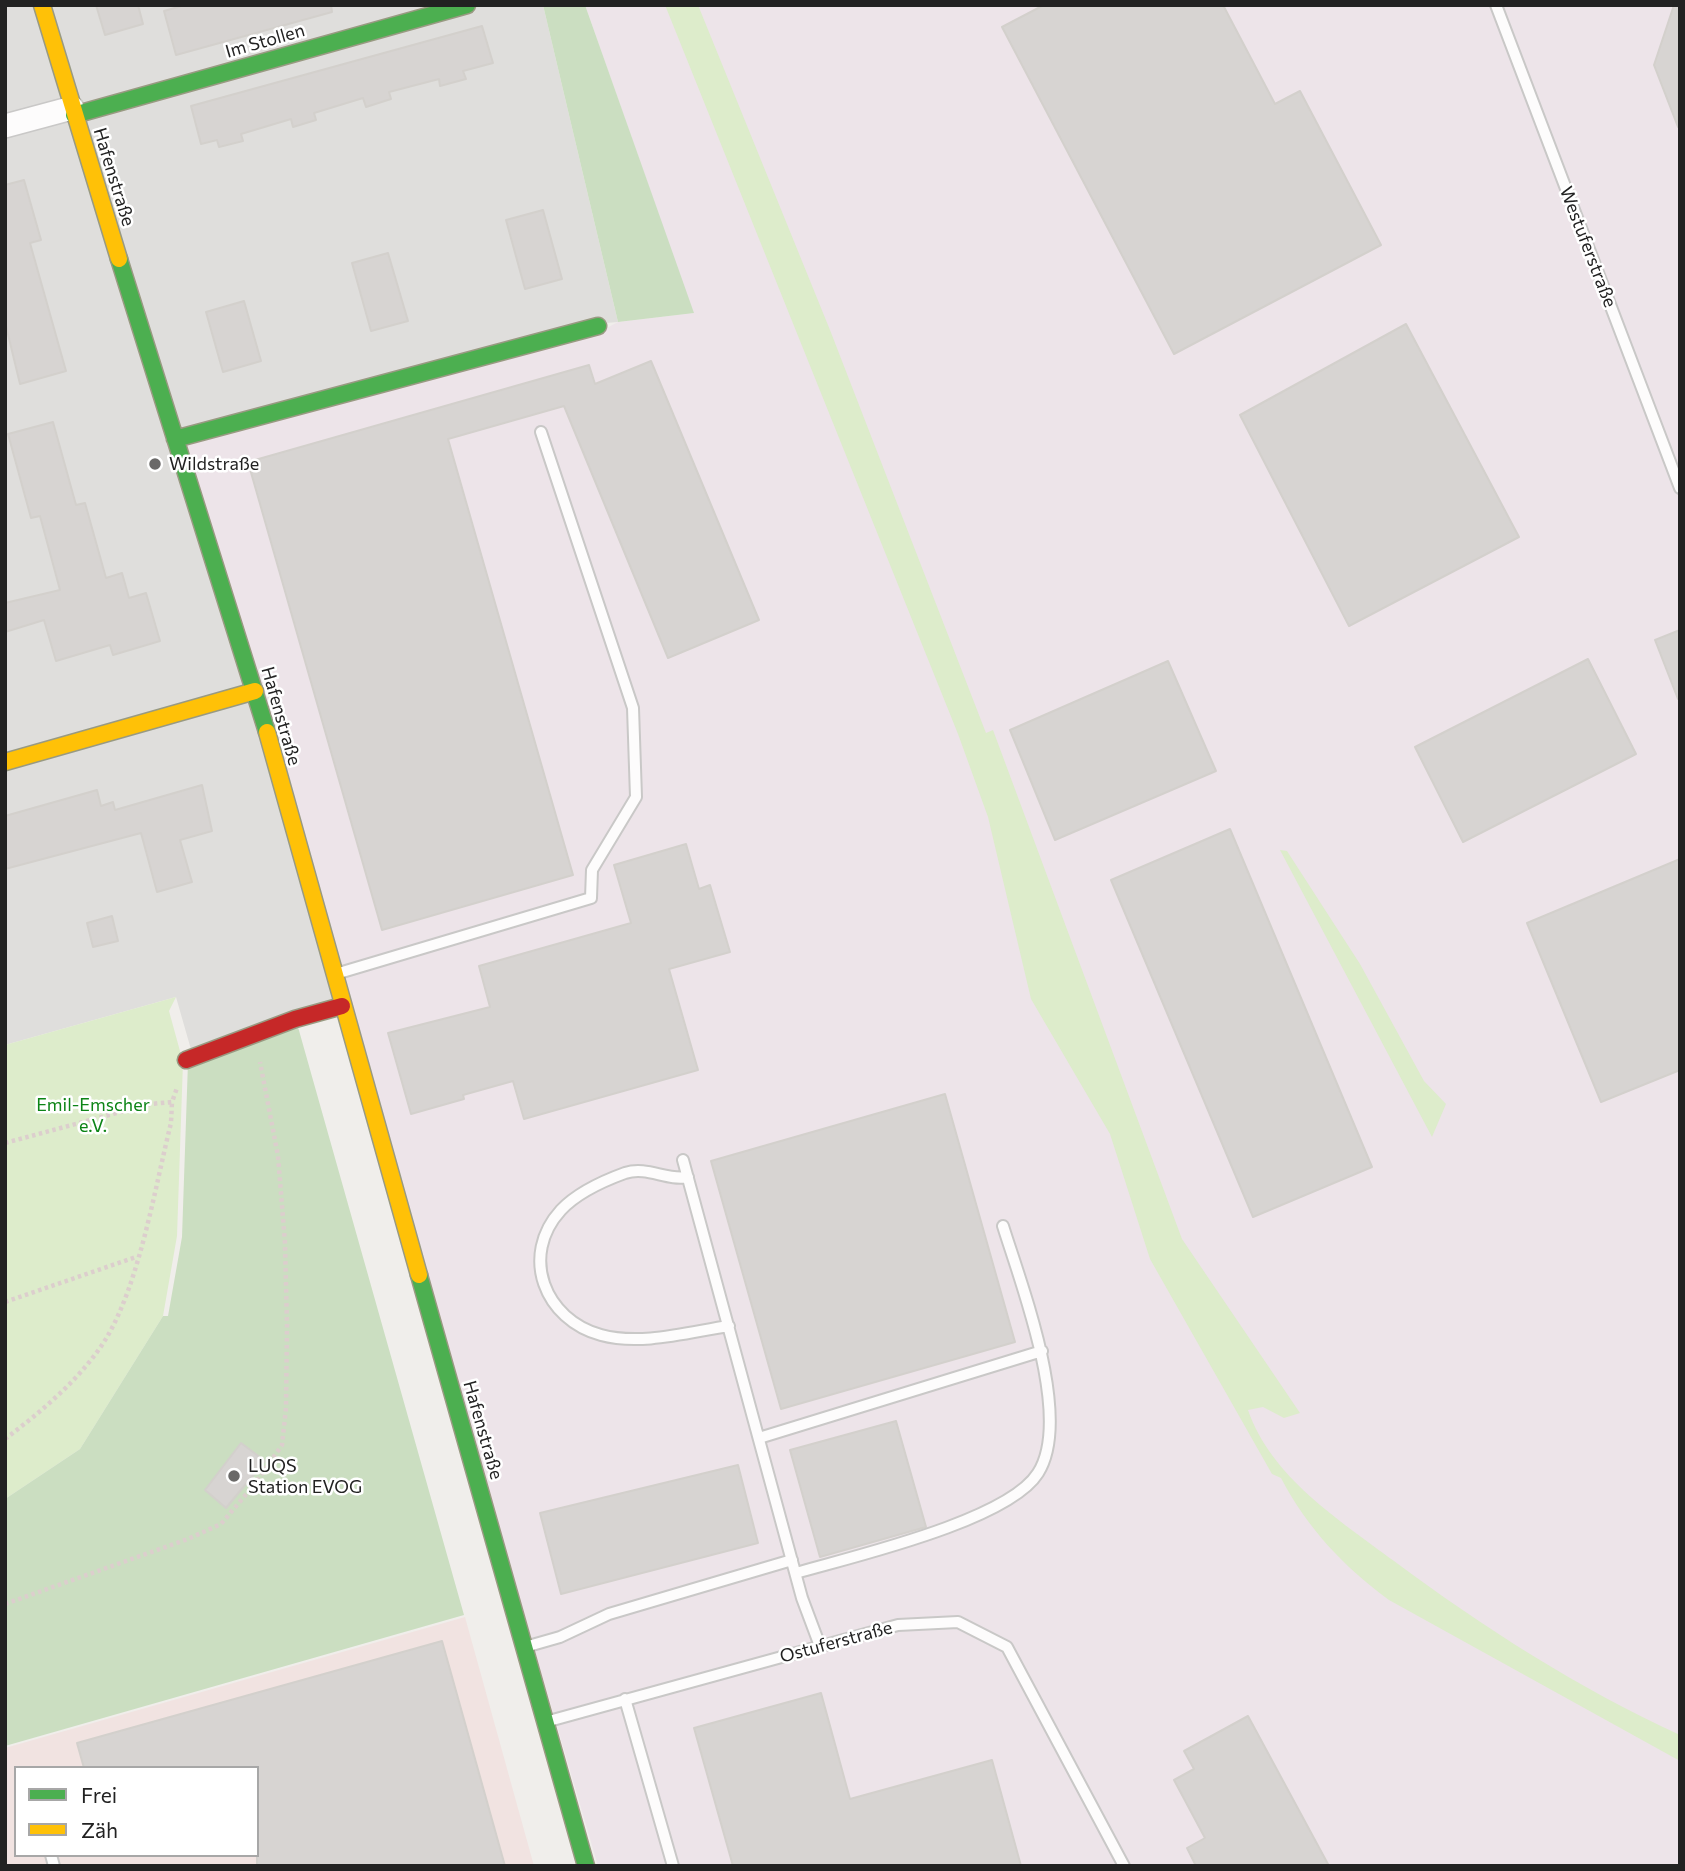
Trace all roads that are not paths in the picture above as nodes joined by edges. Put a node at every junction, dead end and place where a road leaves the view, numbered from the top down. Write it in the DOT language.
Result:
graph roads {
  1 [pos="42,5"];
  2 [pos="467,5"];
  3 [pos="1496,5"];
  4 [pos="73,111"];
  5 [pos="5,126"];
  6 [pos="598,326"];
  7 [pos="541,432"];
  8 [pos="175,439"];
  9 [pos="1680,488"];
  10 [pos="255,691"];
  11 [pos="5,762"];
  12 [pos="334,974"];
  13 [pos="342,1006"];
  14 [pos="186,1060"];
  15 [pos="683,1160"];
  16 [pos="688,1177"];
  17 [pos="1003,1226"];
  18 [pos="729,1326"];
  19 [pos="1042,1351"];
  20 [pos="759,1438"];
  21 [pos="792,1560"];
  22 [pos="796,1573"];
  23 [pos="820,1646"];
  24 [pos="524,1647"];
  25 [pos="625,1699"];
  26 [pos="546,1722"];
  27 [pos="586,1866"];
  28 [pos="673,1866"];
  29 [pos="1124,1866"];
  1 -- 4 [label="street, Hafenstraße"];
  2 -- 4 [label="street, Im Stollen"];
  3 -- 9 [label="lane, Westuferstraße"];
  4 -- 5 [label="street"];
  4 -- 8 [label="street, Hafenstraße"];
  6 -- 8 [label="street"];
  7 -- 12 [label="lane"];
  8 -- 10 [label="street, Hafenstraße"];
  10 -- 11 [label="street"];
  10 -- 12 [label="street, Hafenstraße"];
  12 -- 13 [label="street, Hafenstraße"];
  13 -- 14 [label="street"];
  13 -- 24 [label="street, Hafenstraße"];
  15 -- 16 [label="lane"];
  16 -- 18 [label="lane"];
  16 -- 18 [label="lane"];
  17 -- 19 [label="lane"];
  18 -- 20 [label="lane"];
  19 -- 20 [label="lane"];
  19 -- 22 [label="lane"];
  20 -- 21 [label="lane"];
  21 -- 22 [label="lane"];
  21 -- 24 [label="lane"];
  22 -- 23 [label="lane"];
  23 -- 25 [label="lane, Ostuferstraße"];
  23 -- 29 [label="lane, Ostuferstraße"];
  24 -- 26 [label="street, Hafenstraße"];
  25 -- 26 [label="lane, Ostuferstraße"];
  25 -- 28 [label="lane"];
  26 -- 27 [label="street, Hafenstraße"];
}
